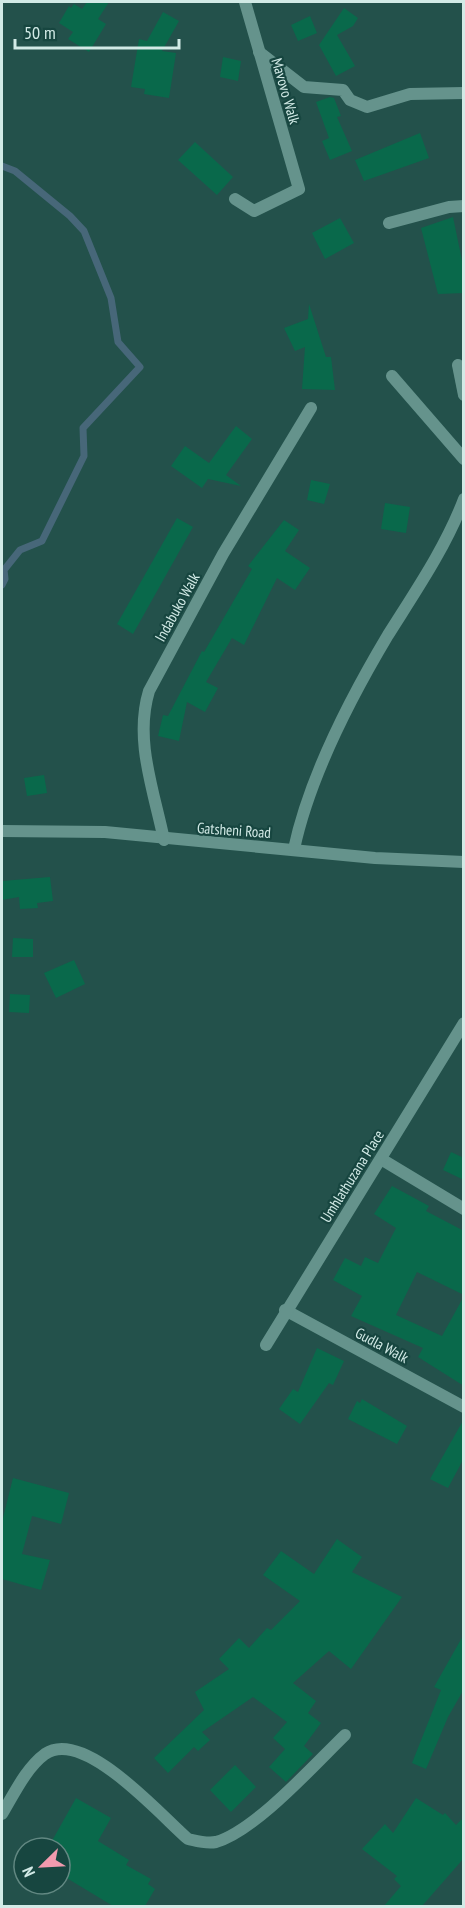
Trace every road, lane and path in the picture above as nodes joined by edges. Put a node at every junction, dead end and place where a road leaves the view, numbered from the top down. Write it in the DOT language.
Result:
graph roads {
  1 [pos="245,2"];
  2 [pos="259,52"];
  3 [pos="464,93"];
  4 [pos="235,199"];
  5 [pos="464,206"];
  6 [pos="389,224"];
  7 [pos="458,365"];
  8 [pos="392,376"];
  9 [pos="463,392"];
  10 [pos="310,408"];
  11 [pos="464,459"];
  12 [pos="464,498"];
  13 [pos="2,831"];
  14 [pos="164,840"];
  15 [pos="294,849"];
  16 [pos="464,862"];
  17 [pos="464,1023"];
  18 [pos="381,1159"];
  19 [pos="464,1209"];
  20 [pos="285,1310"];
  21 [pos="266,1345"];
  22 [pos="464,1407"];
  23 [pos="345,1735"];
  24 [pos="2,1814"];
  1 -- 2 [label="street, Mavovo Walk"];
  2 -- 3 [label="street"];
  2 -- 4 [label="street, Mavovo Walk"];
  5 -- 6 [label="street"];
  7 -- 9 [label="street"];
  8 -- 11 [label="street"];
  10 -- 14 [label="street, Indabuko Walk"];
  12 -- 15 [label="street"];
  13 -- 14 [label="street, Gatsheni Road"];
  14 -- 15 [label="street, Gatsheni Road"];
  15 -- 16 [label="street, Gatsheni Road"];
  17 -- 18 [label="street, Umhlathuzana Place"];
  18 -- 19 [label="street"];
  18 -- 20 [label="street, Umhlathuzana Place"];
  20 -- 21 [label="street, Umhlathuzana Place"];
  20 -- 22 [label="street, Gudla Walk"];
  23 -- 24 [label="street"];
}
